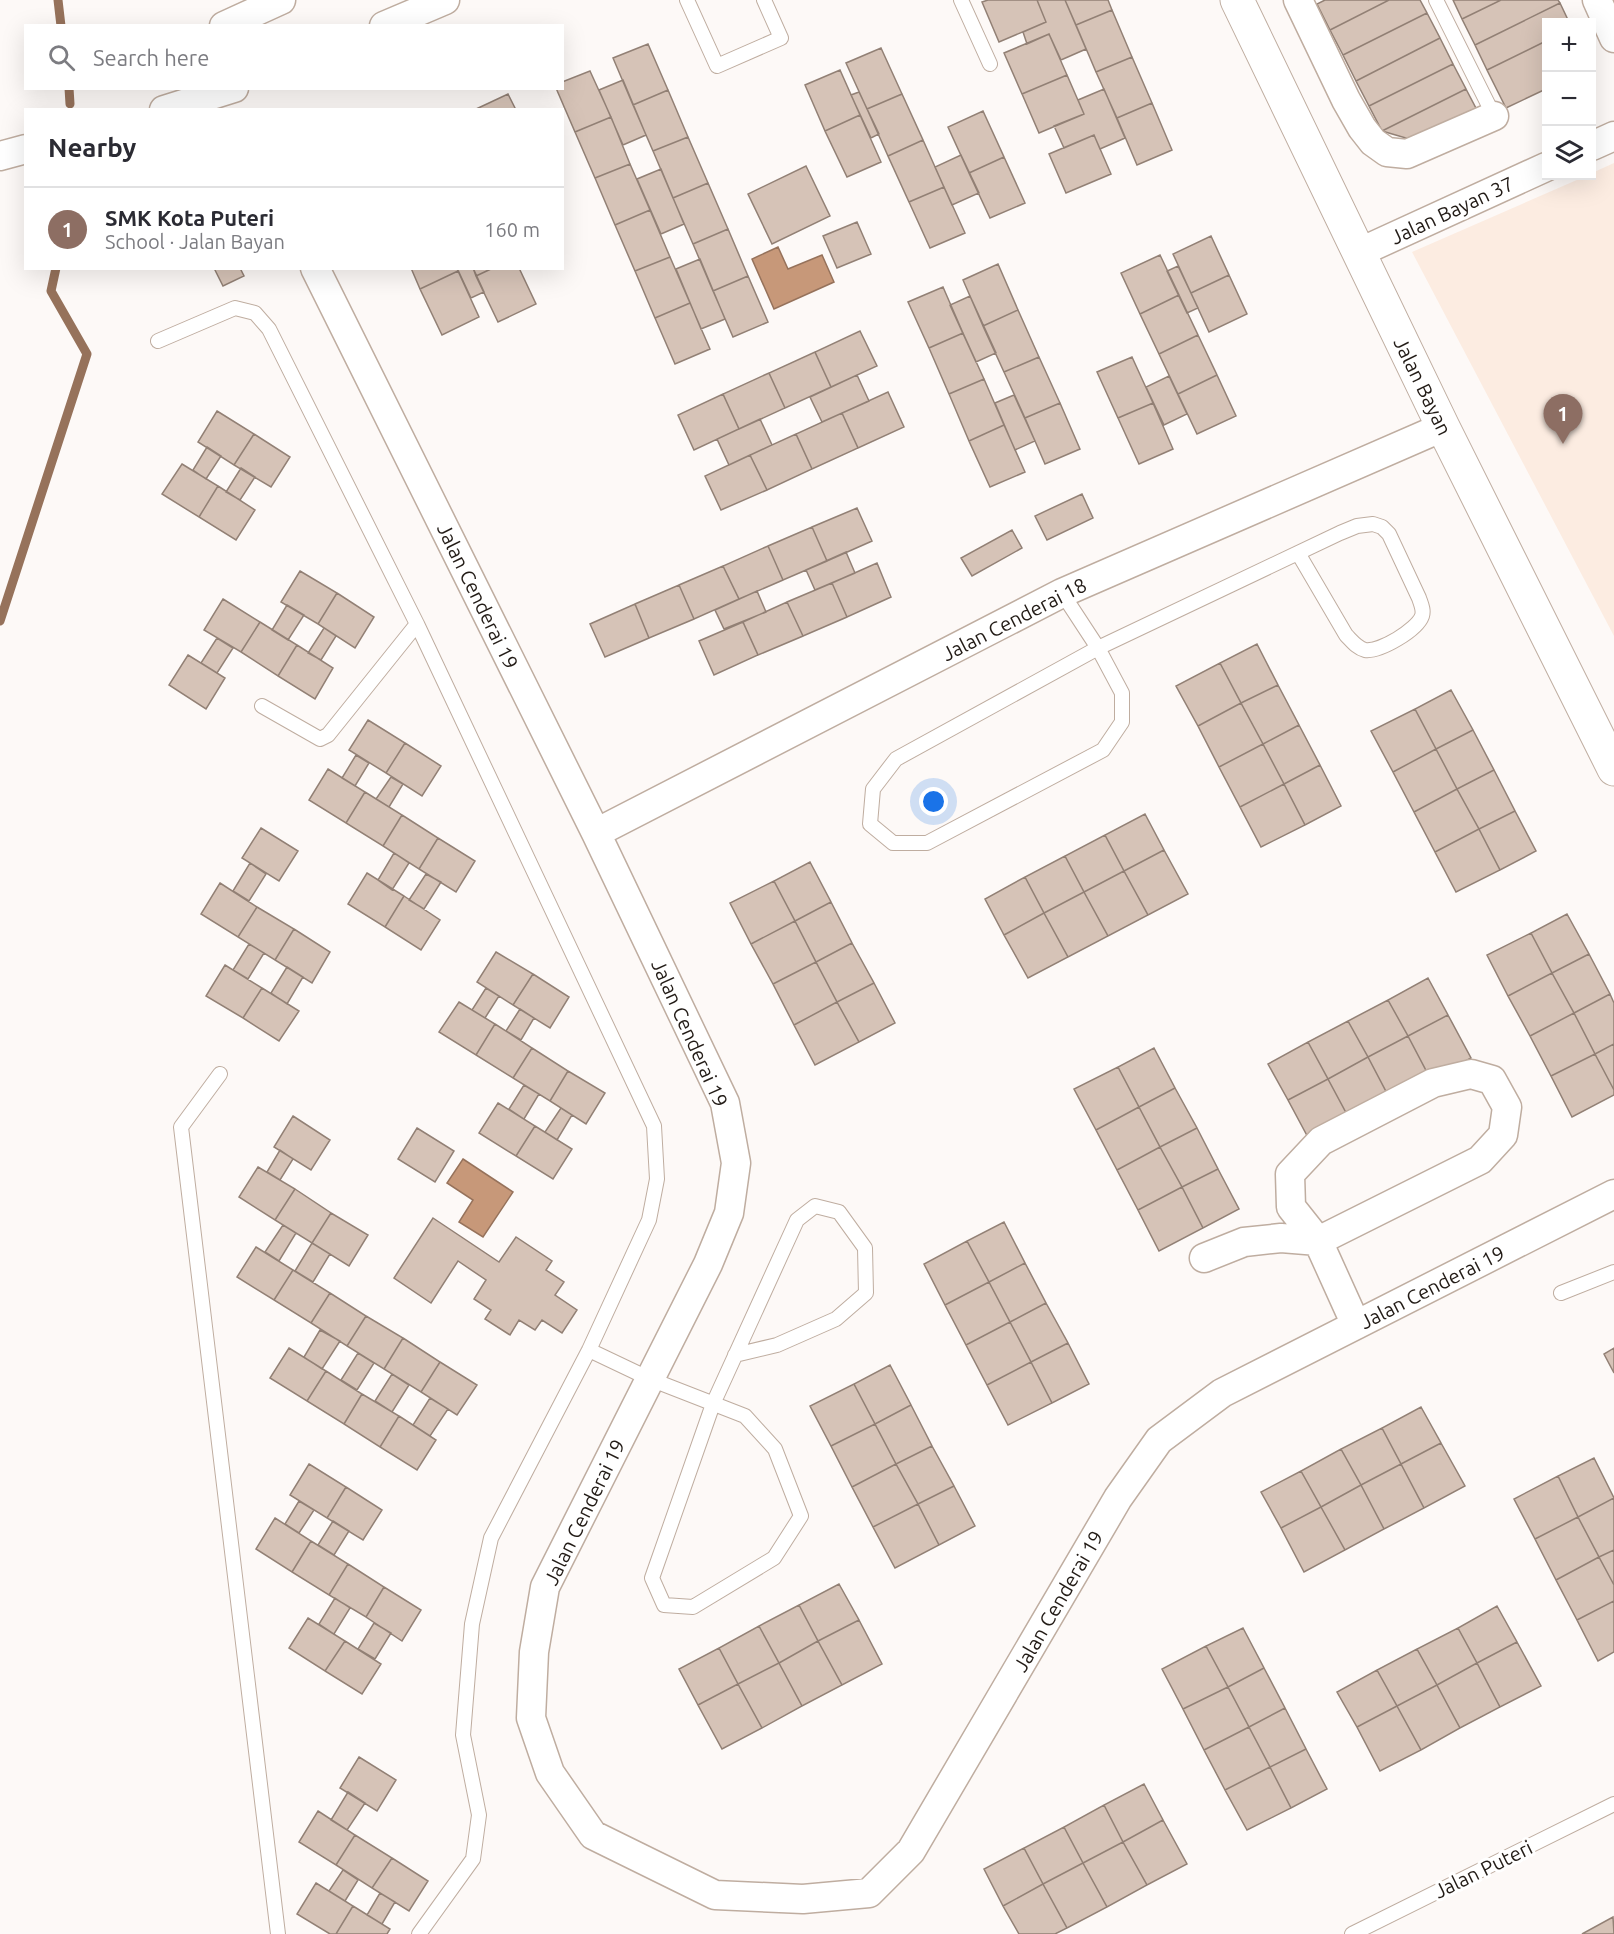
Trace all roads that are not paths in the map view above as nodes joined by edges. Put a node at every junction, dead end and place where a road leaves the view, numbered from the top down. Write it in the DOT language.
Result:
graph roads {
  1 [pos="445,0"];
  2 [pos="687,0"];
  3 [pos="764,0"];
  4 [pos="961,0"];
  5 [pos="1237,0"];
  6 [pos="1298,0"];
  7 [pos="1436,0"];
  8 [pos="1597,0"];
  9 [pos="276,1"];
  10 [pos="228,24"];
  11 [pos="389,24"];
  12 [pos="1614,38"];
  13 [pos="990,64"];
  14 [pos="232,96"];
  15 [pos="174,108"];
  16 [pos="1494,116"];
  17 [pos="1614,136"];
  18 [pos="1596,144"];
  19 [pos="24,150"];
  20 [pos="0,156"];
  21 [pos="1542,169"];
  22 [pos="1358,253"];
  23 [pos="316,270"];
  24 [pos="158,341"];
  25 [pos="1443,427"];
  26 [pos="1298,553"];
  27 [pos="1062,593"];
  28 [pos="417,624"];
  29 [pos="1098,648"];
  30 [pos="262,706"];
  31 [pos="1614,769"];
  32 [pos="596,833"];
  33 [pos="220,1074"];
  34 [pos="1614,1194"];
  35 [pos="1318,1241"];
  36 [pos="1204,1258"];
  37 [pos="1614,1272"];
  38 [pos="1561,1293"];
  39 [pos="1356,1325"];
  40 [pos="589,1350"];
  41 [pos="735,1355"];
  42 [pos="650,1379"];
  43 [pos="713,1404"];
  44 [pos="1614,1804"];
  45 [pos="278,1934"];
  46 [pos="419,1934"];
  47 [pos="1352,1934"];
  1 -- 11 [label="street"];
  2 -- 3 [label="lane"];
  4 -- 13 [label="lane"];
  5 -- 22 [label="street, Jalan Bayan"];
  6 -- 16 [label="street"];
  7 -- 16 [label="lane"];
  8 -- 12 [label="street"];
  9 -- 10 [label="street"];
  14 -- 15 [label="street"];
  17 -- 18 [label="street"];
  19 -- 20 [label="street"];
  21 -- 22 [label="street, Jalan Bayan 37"];
  22 -- 25 [label="street, Jalan Bayan"];
  23 -- 32 [label="street, Jalan Cenderai 19"];
  24 -- 28 [label="lane"];
  25 -- 27 [label="street, Jalan Cenderai 18"];
  25 -- 31 [label="street, Jalan Bayan"];
  26 -- 26 [label="lane"];
  26 -- 29 [label="lane"];
  27 -- 29 [label="lane"];
  27 -- 32 [label="street, Jalan Cenderai 18"];
  28 -- 30 [label="lane"];
  28 -- 40 [label="lane"];
  29 -- 29 [label="lane"];
  32 -- 42 [label="street, Jalan Cenderai 19"];
  33 -- 45 [label="lane"];
  34 -- 39 [label="street, Jalan Cenderai 19"];
  35 -- 35 [label="street"];
  35 -- 36 [label="street"];
  35 -- 39 [label="street"];
  37 -- 38 [label="lane"];
  39 -- 42 [label="street, Jalan Cenderai 19"];
  40 -- 42 [label="lane"];
  40 -- 46 [label="lane"];
  41 -- 41 [label="lane"];
  41 -- 43 [label="lane"];
  42 -- 43 [label="lane"];
  43 -- 43 [label="lane"];
  44 -- 47 [label="lane, Jalan Puteri"];
}
